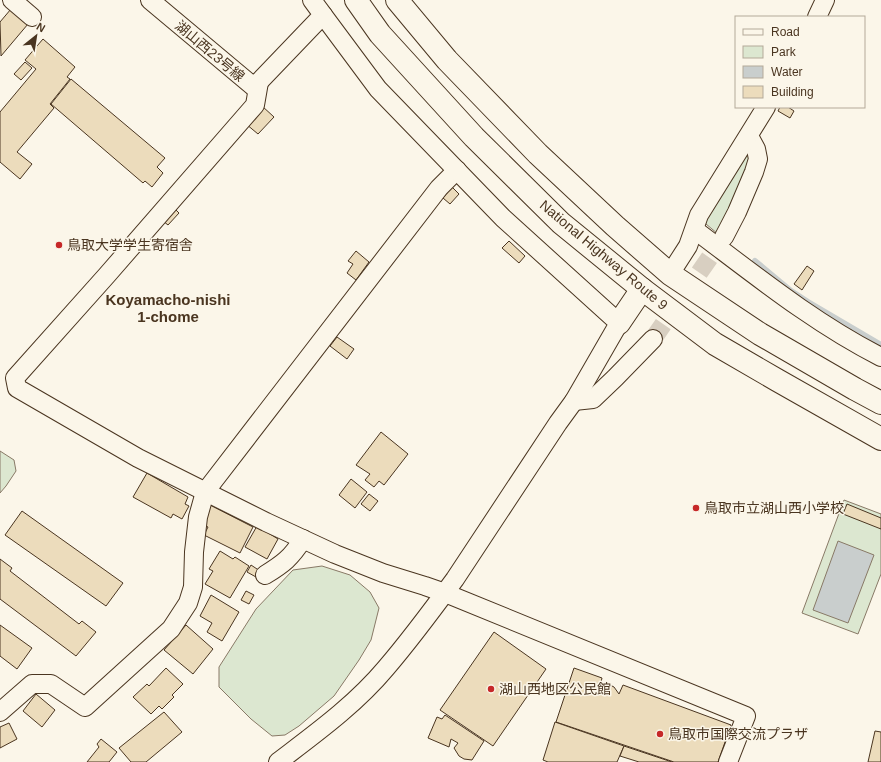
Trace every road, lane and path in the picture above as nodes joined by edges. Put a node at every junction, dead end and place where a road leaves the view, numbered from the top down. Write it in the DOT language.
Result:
graph roads {
  1 [pos="12,0"];
  2 [pos="150,0"];
  3 [pos="312,0"];
  4 [pos="356,0"];
  5 [pos="397,0"];
  6 [pos="825,0"];
  7 [pos="323,15"];
  8 [pos="817,16"];
  9 [pos="32,17"];
  10 [pos="259,82"];
  11 [pos="765,108"];
  12 [pos="749,136"];
  13 [pos="457,170"];
  14 [pos="694,230"];
  15 [pos="724,237"];
  16 [pos="670,274"];
  17 [pos="642,289"];
  18 [pos="619,323"];
  19 [pos="653,339"];
  20 [pos="881,357"];
  21 [pos="574,401"];
  22 [pos="881,402"];
  23 [pos="881,439"];
  24 [pos="205,492"];
  25 [pos="303,539"];
  26 [pos="265,576"];
  27 [pos="445,593"];
  28 [pos="0,712"];
  29 [pos="278,762"];
  30 [pos="728,762"];
  1 -- 9 [label="street"];
  2 -- 10 [label="street, 湖山西23号線"];
  3 -- 7 [label="street"];
  4 -- 17 [label="main road, National Highway Route 9"];
  5 -- 16 [label="main road, National Highway Route 9"];
  6 -- 8 [label="street"];
  7 -- 10 [label="street, 湖山西23号線"];
  7 -- 13 [label="street"];
  10 -- 24 [label="street"];
  11 -- 12 [label="street"];
  12 -- 14 [label="street"];
  12 -- 15 [label="street"];
  13 -- 18 [label="street"];
  13 -- 24 [label="street"];
  14 -- 16 [label="street"];
  14 -- 20 [label="street"];
  16 -- 22 [label="main road, National Highway Route 9"];
  17 -- 18 [label="main road"];
  17 -- 23 [label="main road, National Highway Route 9"];
  18 -- 21 [label="street"];
  19 -- 21 [label="street"];
  21 -- 27 [label="street"];
  24 -- 25 [label="street"];
  24 -- 28 [label="street"];
  25 -- 26 [label="street"];
  25 -- 27 [label="street"];
  27 -- 29 [label="street"];
  27 -- 30 [label="street"];
}
